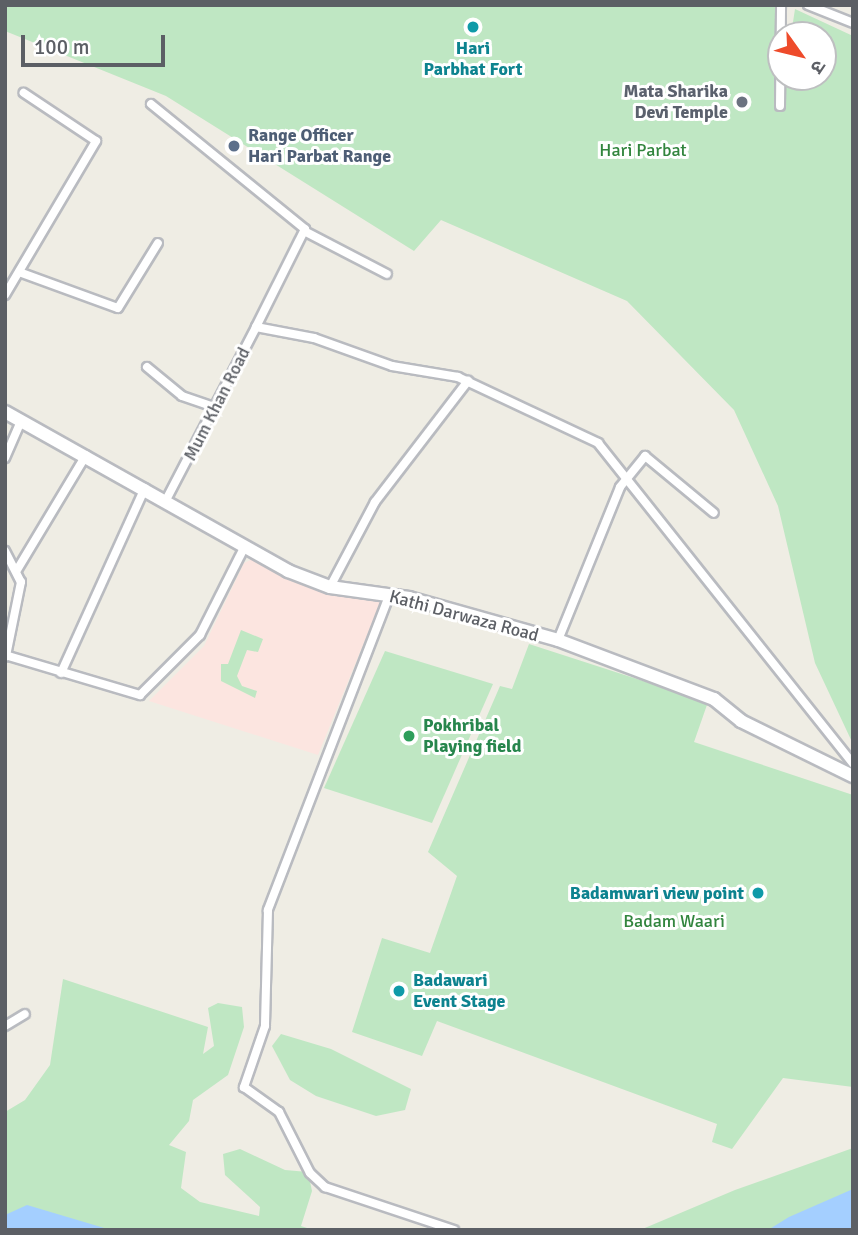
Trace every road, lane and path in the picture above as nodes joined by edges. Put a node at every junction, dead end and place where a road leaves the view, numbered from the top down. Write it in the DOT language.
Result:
graph roads {
  1 [pos="781,5"];
  2 [pos="808,5"];
  3 [pos="853,23"];
  4 [pos="24,93"];
  5 [pos="151,104"];
  6 [pos="780,106"];
  7 [pos="306,232"];
  8 [pos="158,243"];
  9 [pos="19,272"];
  10 [pos="387,274"];
  11 [pos="5,295"];
  12 [pos="256,327"];
  13 [pos="147,367"];
  14 [pos="468,381"];
  15 [pos="215,407"];
  16 [pos="5,412"];
  17 [pos="21,421"];
  18 [pos="86,455"];
  19 [pos="5,458"];
  20 [pos="626,478"];
  21 [pos="145,488"];
  22 [pos="166,500"];
  23 [pos="714,513"];
  24 [pos="244,548"];
  25 [pos="5,551"];
  26 [pos="17,570"];
  27 [pos="330,587"];
  28 [pos="389,596"];
  29 [pos="558,640"];
  30 [pos="6,655"];
  31 [pos="61,673"];
  32 [pos="853,764"];
  33 [pos="853,776"];
  34 [pos="25,1014"];
  35 [pos="5,1026"];
  36 [pos="454,1230"];
  1 -- 6 [label="street"];
  2 -- 3 [label="street"];
  4 -- 9 [label="street"];
  5 -- 7 [label="street"];
  7 -- 10 [label="street"];
  7 -- 12 [label="street"];
  8 -- 9 [label="street"];
  9 -- 11 [label="street"];
  12 -- 14 [label="street, Mum Khan Road"];
  12 -- 15 [label="street, Mum Khan Road"];
  13 -- 15 [label="street"];
  14 -- 20 [label="street, Mum Khan Road"];
  14 -- 27 [label="street"];
  15 -- 22 [label="street, Mum Khan Road"];
  16 -- 17 [label="street, Kathi Darwaza Road"];
  17 -- 18 [label="street, Kathi Darwaza Road"];
  17 -- 19 [label="street"];
  18 -- 21 [label="street, Kathi Darwaza Road"];
  18 -- 26 [label="street"];
  20 -- 23 [label="street"];
  20 -- 29 [label="street"];
  20 -- 32 [label="street, Mum Khan Road"];
  21 -- 22 [label="street, Kathi Darwaza Road"];
  21 -- 31 [label="street"];
  22 -- 24 [label="street, Kathi Darwaza Road"];
  24 -- 27 [label="street, Kathi Darwaza Road"];
  24 -- 31 [label="street"];
  25 -- 26 [label="street"];
  26 -- 30 [label="street"];
  27 -- 28 [label="street, Kathi Darwaza Road"];
  28 -- 29 [label="street, Kathi Darwaza Road"];
  28 -- 36 [label="street"];
  29 -- 33 [label="street, Kathi Darwaza Road"];
  30 -- 31 [label="street"];
  34 -- 35 [label="street"];
}
